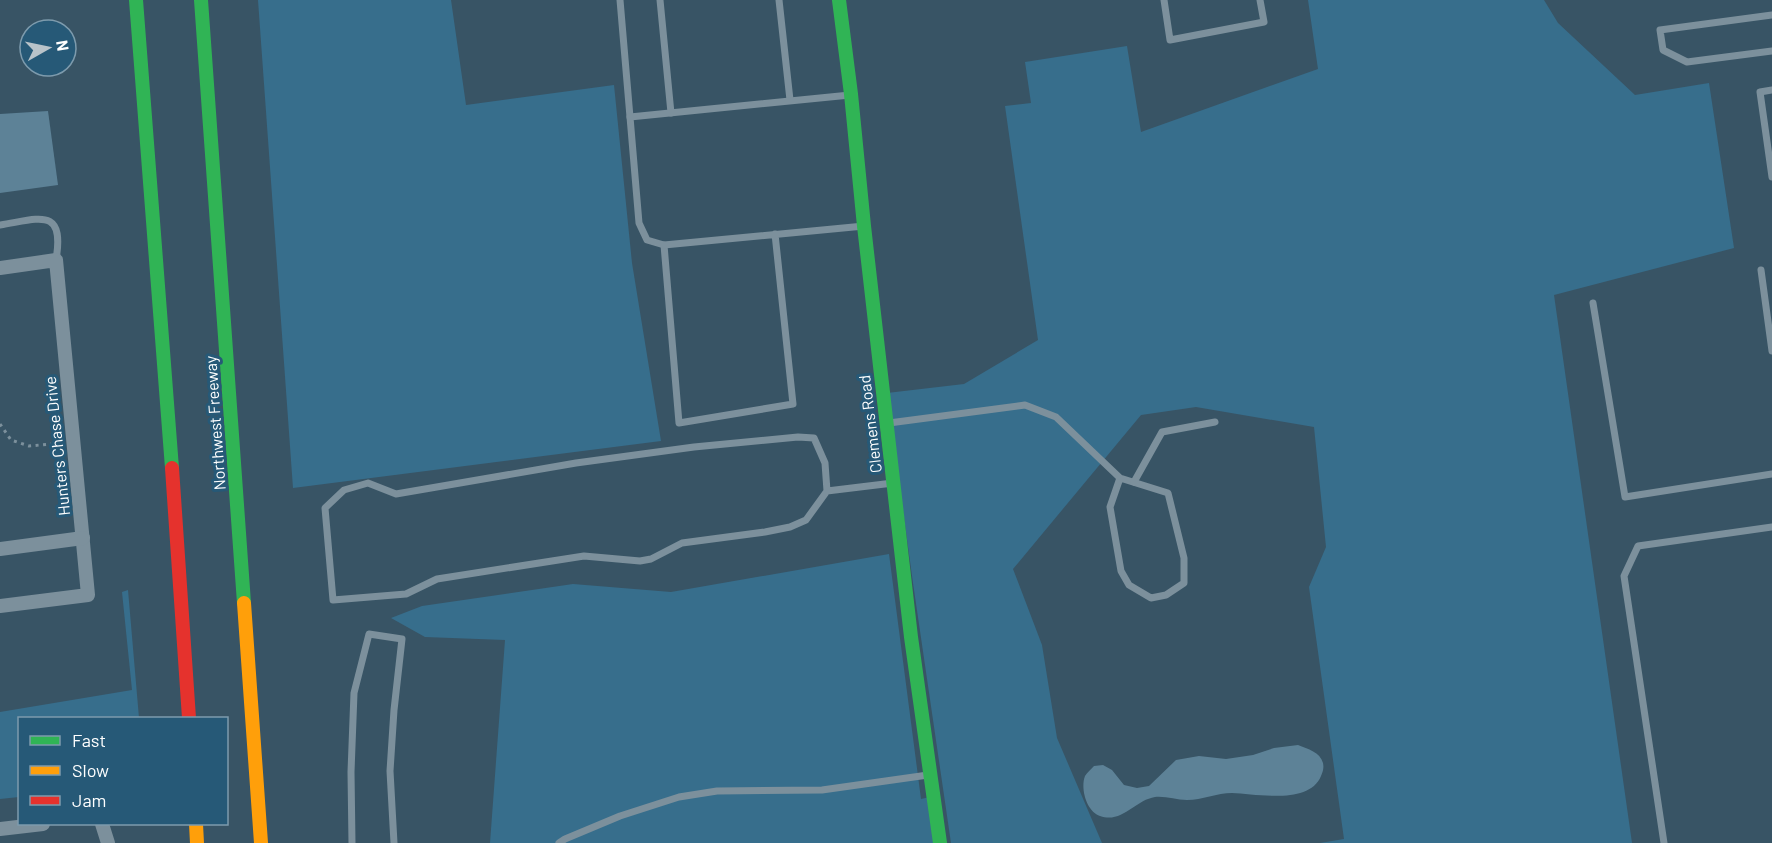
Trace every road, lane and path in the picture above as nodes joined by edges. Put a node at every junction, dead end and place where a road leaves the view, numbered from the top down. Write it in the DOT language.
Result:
graph roads {
  1 [pos="136,0"];
  2 [pos="201,0"];
  3 [pos="620,0"];
  4 [pos="660,0"];
  5 [pos="780,0"];
  6 [pos="839,0"];
  7 [pos="1164,0"];
  8 [pos="1260,0"];
  9 [pos="1772,15"];
  10 [pos="1772,51"];
  11 [pos="1772,90"];
  12 [pos="851,94"];
  13 [pos="790,100"];
  14 [pos="671,113"];
  15 [pos="630,117"];
  16 [pos="1772,177"];
  17 [pos="0,225"];
  18 [pos="864,226"];
  19 [pos="775,234"];
  20 [pos="664,245"];
  21 [pos="56,260"];
  22 [pos="0,268"];
  23 [pos="1761,270"];
  24 [pos="1593,303"];
  25 [pos="1772,351"];
  26 [pos="1215,422"];
  27 [pos="886,423"];
  28 [pos="0,424"];
  29 [pos="51,444"];
  30 [pos="1772,474"];
  31 [pos="1120,477"];
  32 [pos="1134,482"];
  33 [pos="893,483"];
  34 [pos="827,491"];
  35 [pos="1772,527"];
  36 [pos="83,538"];
  37 [pos="0,549"];
  38 [pos="0,606"];
  39 [pos="189,717"];
  40 [pos="931,774"];
  41 [pos="34,825"];
  42 [pos="102,825"];
  43 [pos="196,825"];
  44 [pos="0,829"];
  45 [pos="108,843"];
  46 [pos="197,843"];
  47 [pos="261,843"];
  48 [pos="352,843"];
  49 [pos="394,843"];
  50 [pos="559,843"];
  51 [pos="940,843"];
  52 [pos="1664,843"];
  1 -- 39 [label="main road"];
  2 -- 47 [label="main road, Northwest Freeway"];
  3 -- 15 [label="lane"];
  4 -- 14 [label="lane"];
  5 -- 13 [label="lane"];
  6 -- 12 [label="main road, Clemens Road"];
  7 -- 8 [label="lane"];
  9 -- 10 [label="lane"];
  11 -- 16 [label="lane"];
  12 -- 13 [label="lane"];
  12 -- 18 [label="main road, Clemens Road"];
  13 -- 14 [label="lane"];
  14 -- 15 [label="lane"];
  15 -- 20 [label="lane"];
  17 -- 21 [label="lane"];
  18 -- 19 [label="lane"];
  18 -- 27 [label="main road, Clemens Road"];
  19 -- 20 [label="lane"];
  19 -- 20 [label="lane"];
  21 -- 22 [label="street"];
  21 -- 36 [label="street, Hunters Chase Drive"];
  23 -- 25 [label="lane"];
  24 -- 30 [label="lane"];
  26 -- 32 [label="lane"];
  27 -- 31 [label="lane"];
  27 -- 33 [label="main road, Clemens Road"];
  28 -- 29 [label="path"];
  31 -- 32 [label="lane"];
  31 -- 32 [label="lane"];
  33 -- 34 [label="lane"];
  33 -- 40 [label="main road, Clemens Road"];
  34 -- 34 [label="lane"];
  35 -- 52 [label="lane"];
  36 -- 37 [label="street"];
  36 -- 38 [label="street, Hunters Chase Drive"];
  40 -- 50 [label="lane"];
  40 -- 51 [label="main road, Clemens Road"];
  41 -- 44 [label="street"];
  42 -- 45 [label="street"];
  43 -- 46 [label="main road"];
  48 -- 49 [label="lane"];
}
